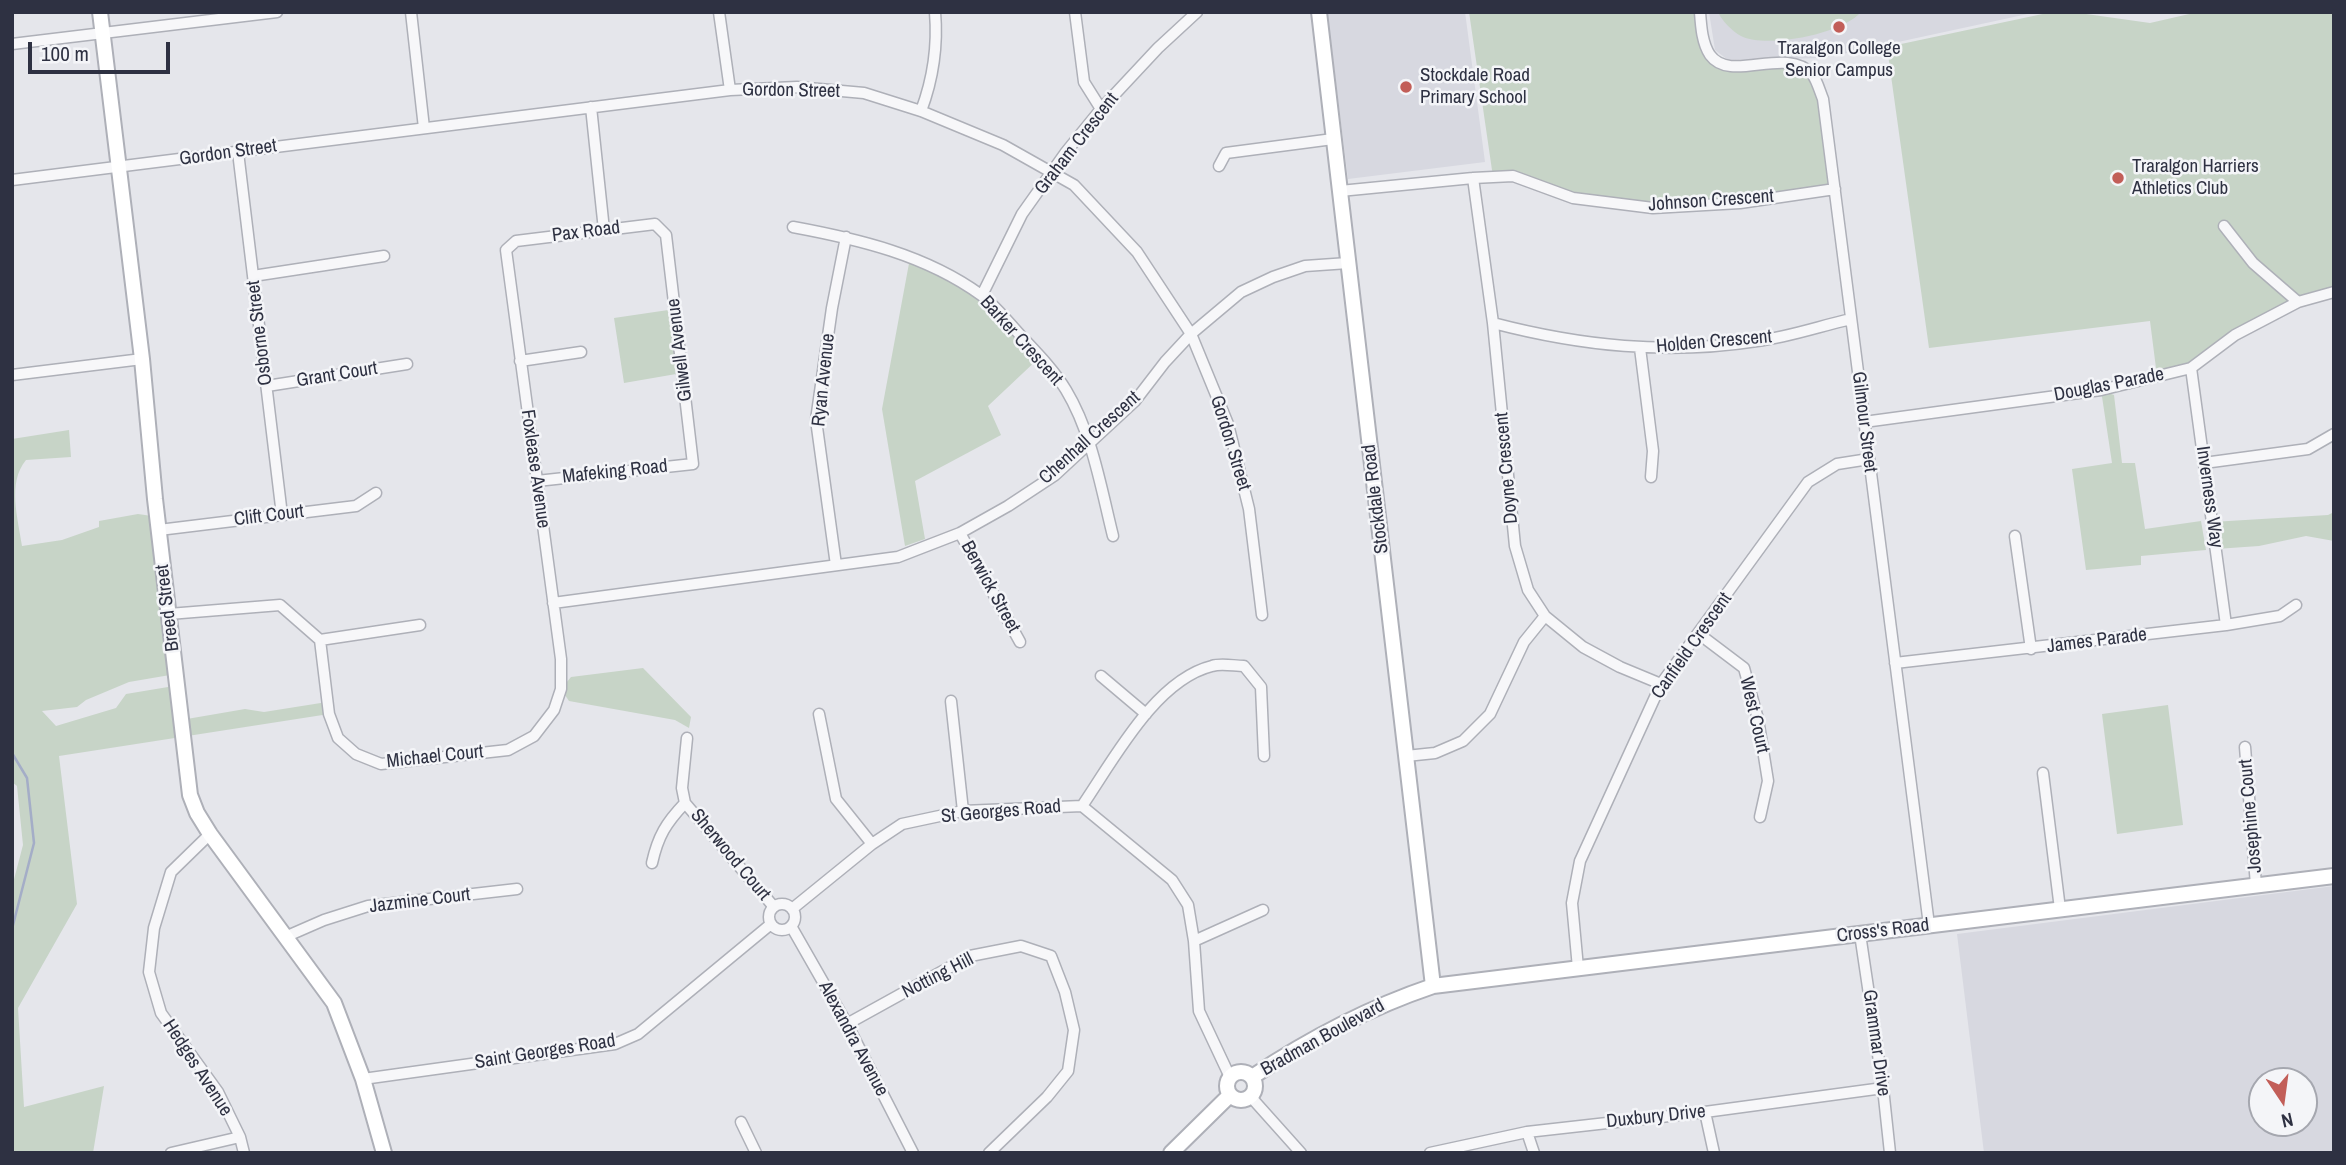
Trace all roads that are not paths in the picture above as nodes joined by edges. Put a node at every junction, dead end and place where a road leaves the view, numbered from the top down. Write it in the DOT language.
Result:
graph roads {
  1 [pos="100,12"];
  2 [pos="277,12"];
  3 [pos="411,12"];
  4 [pos="719,12"];
  5 [pos="934,12"];
  6 [pos="1075,12"];
  7 [pos="1197,12"];
  8 [pos="1319,12"];
  9 [pos="1700,12"];
  10 [pos="102,34"];
  11 [pos="12,44"];
  12 [pos="730,90"];
  13 [pos="591,107"];
  14 [pos="1101,109"];
  15 [pos="921,111"];
  16 [pos="424,128"];
  17 [pos="1333,139"];
  18 [pos="239,152"];
  19 [pos="1219,166"];
  20 [pos="119,168"];
  21 [pos="1052,174"];
  22 [pos="1473,178"];
  23 [pos="12,180"];
  24 [pos="1835,189"];
  25 [pos="1340,191"];
  26 [pos="2224,226"];
  27 [pos="793,227"];
  28 [pos="604,230"];
  29 [pos="666,235"];
  30 [pos="846,237"];
  31 [pos="506,250"];
  32 [pos="384,256"];
  33 [pos="1348,263"];
  34 [pos="253,276"];
  35 [pos="2334,292"];
  36 [pos="982,295"];
  37 [pos="2298,302"];
  38 [pos="1851,318"];
  39 [pos="1493,323"];
  40 [pos="1191,334"];
  41 [pos="1640,348"];
  42 [pos="581,352"];
  43 [pos="142,359"];
  44 [pos="520,361"];
  45 [pos="407,364"];
  46 [pos="2191,368"];
  47 [pos="12,375"];
  48 [pos="267,386"];
  49 [pos="1864,422"];
  50 [pos="2334,434"];
  51 [pos="1089,441"];
  52 [pos="1869,459"];
  53 [pos="2204,463"];
  54 [pos="693,464"];
  55 [pos="1651,477"];
  56 [pos="537,481"];
  57 [pos="376,494"];
  58 [pos="282,515"];
  59 [pos="159,530"];
  60 [pos="960,533"];
  61 [pos="1113,536"];
  62 [pos="2015,536"];
  63 [pos="836,565"];
  64 [pos="553,603"];
  65 [pos="2295,605"];
  66 [pos="169,614"];
  67 [pos="1262,615"];
  68 [pos="1545,616"];
  69 [pos="420,625"];
  70 [pos="2226,625"];
  71 [pos="1699,634"];
  72 [pos="320,640"];
  73 [pos="1020,642"];
  74 [pos="2031,649"];
  75 [pos="1895,663"];
  76 [pos="1101,676"];
  77 [pos="1661,684"];
  78 [pos="561,689"];
  79 [pos="951,702"];
  80 [pos="819,714"];
  81 [pos="1146,714"];
  82 [pos="687,738"];
  83 [pos="2245,747"];
  84 [pos="1264,756"];
  85 [pos="1406,756"];
  86 [pos="2043,773"];
  87 [pos="685,803"];
  88 [pos="1082,806"];
  89 [pos="963,811"];
  90 [pos="1760,817"];
  91 [pos="210,834"];
  92 [pos="872,844"];
  93 [pos="652,863"];
  94 [pos="2334,876"];
  95 [pos="2256,885"];
  96 [pos="517,889"];
  97 [pos="774,907"];
  98 [pos="792,909"];
  99 [pos="2060,909"];
  100 [pos="1263,910"];
  101 [pos="771,924"];
  102 [pos="1929,925"];
  103 [pos="791,926"];
  104 [pos="1860,934"];
  105 [pos="285,937"];
  106 [pos="1194,941"];
  107 [pos="1578,968"];
  108 [pos="1433,986"];
  109 [pos="847,1024"];
  110 [pos="1230,1077"];
  111 [pos="1252,1077"];
  112 [pos="363,1079"];
  113 [pos="1883,1088"];
  114 [pos="1230,1094"];
  115 [pos="1250,1096"];
  116 [pos="1705,1112"];
  117 [pos="741,1122"];
  118 [pos="1527,1132"];
  119 [pos="240,1137"];
  120 [pos="171,1153"];
  121 [pos="244,1153"];
  122 [pos="384,1153"];
  123 [pos="756,1153"];
  124 [pos="913,1153"];
  125 [pos="989,1153"];
  126 [pos="1171,1153"];
  127 [pos="1301,1153"];
  128 [pos="1430,1153"];
  129 [pos="1534,1153"];
  130 [pos="1714,1153"];
  131 [pos="1890,1153"];
  1 -- 10 [label="street, Breed Street"];
  2 -- 10 [label="street"];
  3 -- 16 [label="street"];
  4 -- 12 [label="street"];
  5 -- 15 [label="street"];
  6 -- 14 [label="street"];
  7 -- 14 [label="street, Graham Crescent"];
  8 -- 17 [label="street, Stockdale Road"];
  9 -- 24 [label="street, Gilmour Street"];
  10 -- 11 [label="street"];
  10 -- 20 [label="street, Breed Street"];
  12 -- 13 [label="street, Gordon Street"];
  12 -- 15 [label="street, Gordon Street"];
  13 -- 16 [label="street, Gordon Street"];
  13 -- 28 [label="street"];
  14 -- 21 [label="street, Graham Crescent"];
  15 -- 21 [label="street, Gordon Street"];
  16 -- 18 [label="street, Gordon Street"];
  17 -- 19 [label="street"];
  17 -- 25 [label="street, Stockdale Road"];
  18 -- 20 [label="street, Gordon Street"];
  18 -- 34 [label="street, Osborne Street"];
  20 -- 23 [label="street, Gordon Street"];
  20 -- 43 [label="street, Breed Street"];
  21 -- 36 [label="street, Graham Crescent"];
  21 -- 40 [label="street, Gordon Street"];
  22 -- 24 [label="street, Johnson Crescent"];
  22 -- 25 [label="street, Johnson Crescent"];
  22 -- 39 [label="street, Doyne Crescent"];
  24 -- 38 [label="street, Gilmour Street"];
  25 -- 33 [label="street, Stockdale Road"];
  26 -- 37 [label="street"];
  27 -- 30 [label="street, Barker Crescent"];
  28 -- 29 [label="street, Pax Road"];
  28 -- 31 [label="street, Pax Road"];
  29 -- 54 [label="street, Gilwell Avenue"];
  30 -- 36 [label="street, Barker Crescent"];
  30 -- 63 [label="street, Ryan Avenue"];
  31 -- 44 [label="street, Foxlease Avenue"];
  32 -- 34 [label="street"];
  33 -- 40 [label="street, Chenhall Crescent"];
  33 -- 85 [label="street, Stockdale Road"];
  34 -- 48 [label="street, Osborne Street"];
  35 -- 37 [label="street, Douglas Parade"];
  36 -- 51 [label="street, Barker Crescent"];
  37 -- 46 [label="street, Douglas Parade"];
  38 -- 41 [label="street, Holden Crescent"];
  38 -- 49 [label="street, Gilmour Street"];
  39 -- 41 [label="street, Holden Crescent"];
  39 -- 68 [label="street, Doyne Crescent"];
  40 -- 51 [label="street, Chenhall Crescent"];
  40 -- 67 [label="street, Gordon Street"];
  41 -- 55 [label="street"];
  42 -- 44 [label="street"];
  43 -- 47 [label="street"];
  43 -- 59 [label="street, Breed Street"];
  44 -- 56 [label="street, Foxlease Avenue"];
  45 -- 48 [label="street, Grant Court"];
  46 -- 49 [label="street, Douglas Parade"];
  46 -- 53 [label="street, Inverness Way"];
  48 -- 58 [label="street, Osborne Street"];
  49 -- 52 [label="street, Gilmour Street"];
  50 -- 53 [label="street"];
  51 -- 60 [label="street, Chenhall Crescent"];
  51 -- 61 [label="street, Barker Crescent"];
  52 -- 71 [label="street, Canfield Crescent"];
  52 -- 75 [label="street, Gilmour Street"];
  53 -- 70 [label="street, Inverness Way"];
  54 -- 56 [label="street, Mafeking Road"];
  56 -- 64 [label="street, Foxlease Avenue"];
  57 -- 58 [label="street, Clift Court"];
  58 -- 59 [label="street, Clift Court"];
  59 -- 66 [label="street, Breed Street"];
  60 -- 63 [label="street, Chenhall Crescent"];
  60 -- 73 [label="street, Berwick Street"];
  62 -- 74 [label="street"];
  63 -- 64 [label="street, Chenhall Crescent"];
  64 -- 78 [label="street, Foxlease Avenue"];
  65 -- 70 [label="street, James Parade"];
  66 -- 72 [label="street"];
  66 -- 91 [label="street, Breed Street"];
  68 -- 77 [label="street, Doyne Crescent"];
  68 -- 85 [label="street"];
  69 -- 72 [label="street"];
  70 -- 74 [label="street, James Parade"];
  71 -- 77 [label="street, Canfield Crescent"];
  71 -- 90 [label="street, West Court"];
  72 -- 78 [label="street, Michael Court"];
  74 -- 75 [label="street, James Parade"];
  75 -- 102 [label="street, Gilmour Street"];
  76 -- 81 [label="street"];
  77 -- 107 [label="street, Canfield Crescent"];
  79 -- 89 [label="street"];
  80 -- 92 [label="street"];
  81 -- 84 [label="street"];
  81 -- 88 [label="street"];
  82 -- 87 [label="street, Sherwood Court"];
  83 -- 95 [label="street, Josephine Court"];
  85 -- 108 [label="street, Stockdale Road"];
  86 -- 99 [label="street"];
  87 -- 93 [label="street, Sherwood Court"];
  87 -- 97 [label="street, Sherwood Court"];
  88 -- 89 [label="street, St Georges Road"];
  88 -- 106 [label="street, St Georges Road"];
  89 -- 92 [label="street, St Georges Road"];
  91 -- 105 [label="street, Breed Street"];
  91 -- 119 [label="street, Hedges Avenue"];
  92 -- 98 [label="street, St Georges Road"];
  94 -- 95 [label="street, Cross's Road"];
  95 -- 99 [label="street, Cross's Road"];
  96 -- 105 [label="street, Jazmine Court"];
  97 -- 98 [label="street"];
  97 -- 101 [label="street"];
  98 -- 103 [label="street"];
  99 -- 102 [label="street, Cross's Road"];
  100 -- 106 [label="street"];
  101 -- 103 [label="street"];
  101 -- 112 [label="street, Saint Georges Road"];
  102 -- 104 [label="street, Cross's Road"];
  103 -- 109 [label="street, Alexandra Avenue"];
  104 -- 107 [label="street, Cross's Road"];
  104 -- 113 [label="street, Grammar Drive"];
  105 -- 112 [label="street, Breed Street"];
  106 -- 110 [label="street, St Georges Road"];
  107 -- 108 [label="street, Cross's Road"];
  108 -- 111 [label="street, Bradman Boulevard"];
  109 -- 124 [label="street, Alexandra Avenue"];
  109 -- 125 [label="street, Notting Hill"];
  110 -- 111 [label="street"];
  110 -- 114 [label="street"];
  111 -- 115 [label="street"];
  112 -- 122 [label="street, Breed Street"];
  113 -- 116 [label="street, Duxbury Drive"];
  113 -- 131 [label="street, Grammar Drive"];
  114 -- 115 [label="street"];
  114 -- 126 [label="street"];
  115 -- 127 [label="street"];
  116 -- 118 [label="street, Duxbury Drive"];
  116 -- 130 [label="street"];
  117 -- 123 [label="street"];
  118 -- 128 [label="street, Duxbury Drive"];
  118 -- 129 [label="street"];
  119 -- 120 [label="street"];
  119 -- 121 [label="street, Hedges Avenue"];
}
